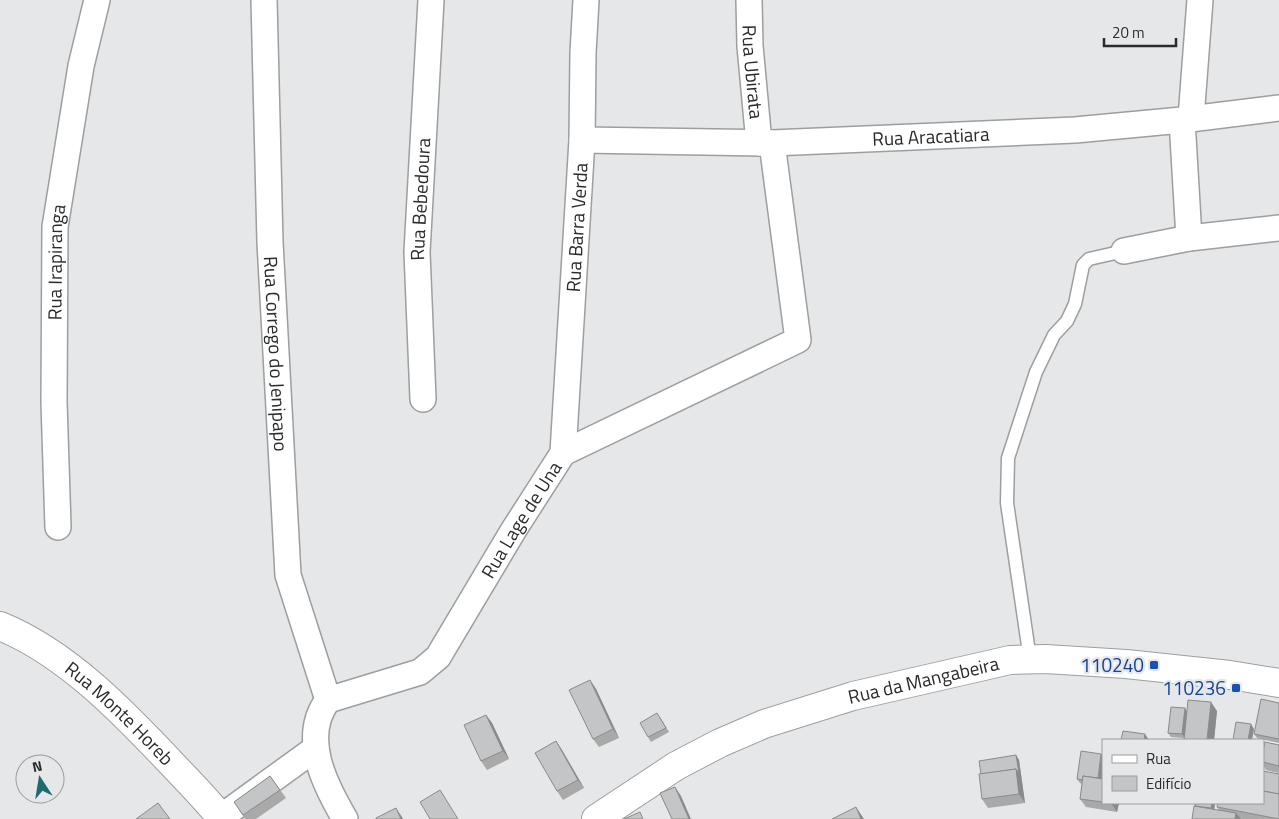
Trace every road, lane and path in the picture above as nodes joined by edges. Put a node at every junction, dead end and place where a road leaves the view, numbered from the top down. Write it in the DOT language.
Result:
graph roads {
  1 [pos="97,0"];
  2 [pos="264,0"];
  3 [pos="431,0"];
  4 [pos="586,0"];
  5 [pos="749,0"];
  6 [pos="1200,0"];
  7 [pos="1279,108"];
  8 [pos="1187,119"];
  9 [pos="582,140"];
  10 [pos="765,143"];
  11 [pos="1279,228"];
  12 [pos="1189,238"];
  13 [pos="1124,251"];
  14 [pos="798,340"];
  15 [pos="423,398"];
  16 [pos="563,453"];
  17 [pos="58,527"];
  18 [pos="0,626"];
  19 [pos="1030,659"];
  20 [pos="1279,683"];
  21 [pos="328,700"];
  22 [pos="316,748"];
  23 [pos="222,818"];
  24 [pos="345,819"];
  25 [pos="596,819"];
  1 -- 17 [label="street, Rua Irapiranga"];
  2 -- 21 [label="street, Rua Corrego do Jenipapo"];
  3 -- 15 [label="street, Rua Bebedoura"];
  4 -- 9 [label="street, Rua Barra Verda"];
  5 -- 10 [label="street, Rua Ubirata"];
  6 -- 8 [label="street"];
  7 -- 8 [label="street, Rua Aracatiara"];
  8 -- 10 [label="street, Rua Aracatiara"];
  8 -- 12 [label="street"];
  9 -- 10 [label="street, Rua Aracatiara"];
  9 -- 16 [label="street, Rua Barra Verda"];
  10 -- 14 [label="street, Rua Ubirata"];
  11 -- 12 [label="street"];
  12 -- 13 [label="street"];
  13 -- 19 [label="lane"];
  14 -- 16 [label="street, Rua Lage de Una"];
  16 -- 21 [label="street, Rua Lage de Una"];
  18 -- 23 [label="street, Rua Monte Horeb"];
  19 -- 20 [label="street, Rua da Mangabeira"];
  19 -- 25 [label="street, Rua da Mangabeira"];
  21 -- 22 [label="street"];
  22 -- 23 [label="street"];
  22 -- 24 [label="street"];
}
